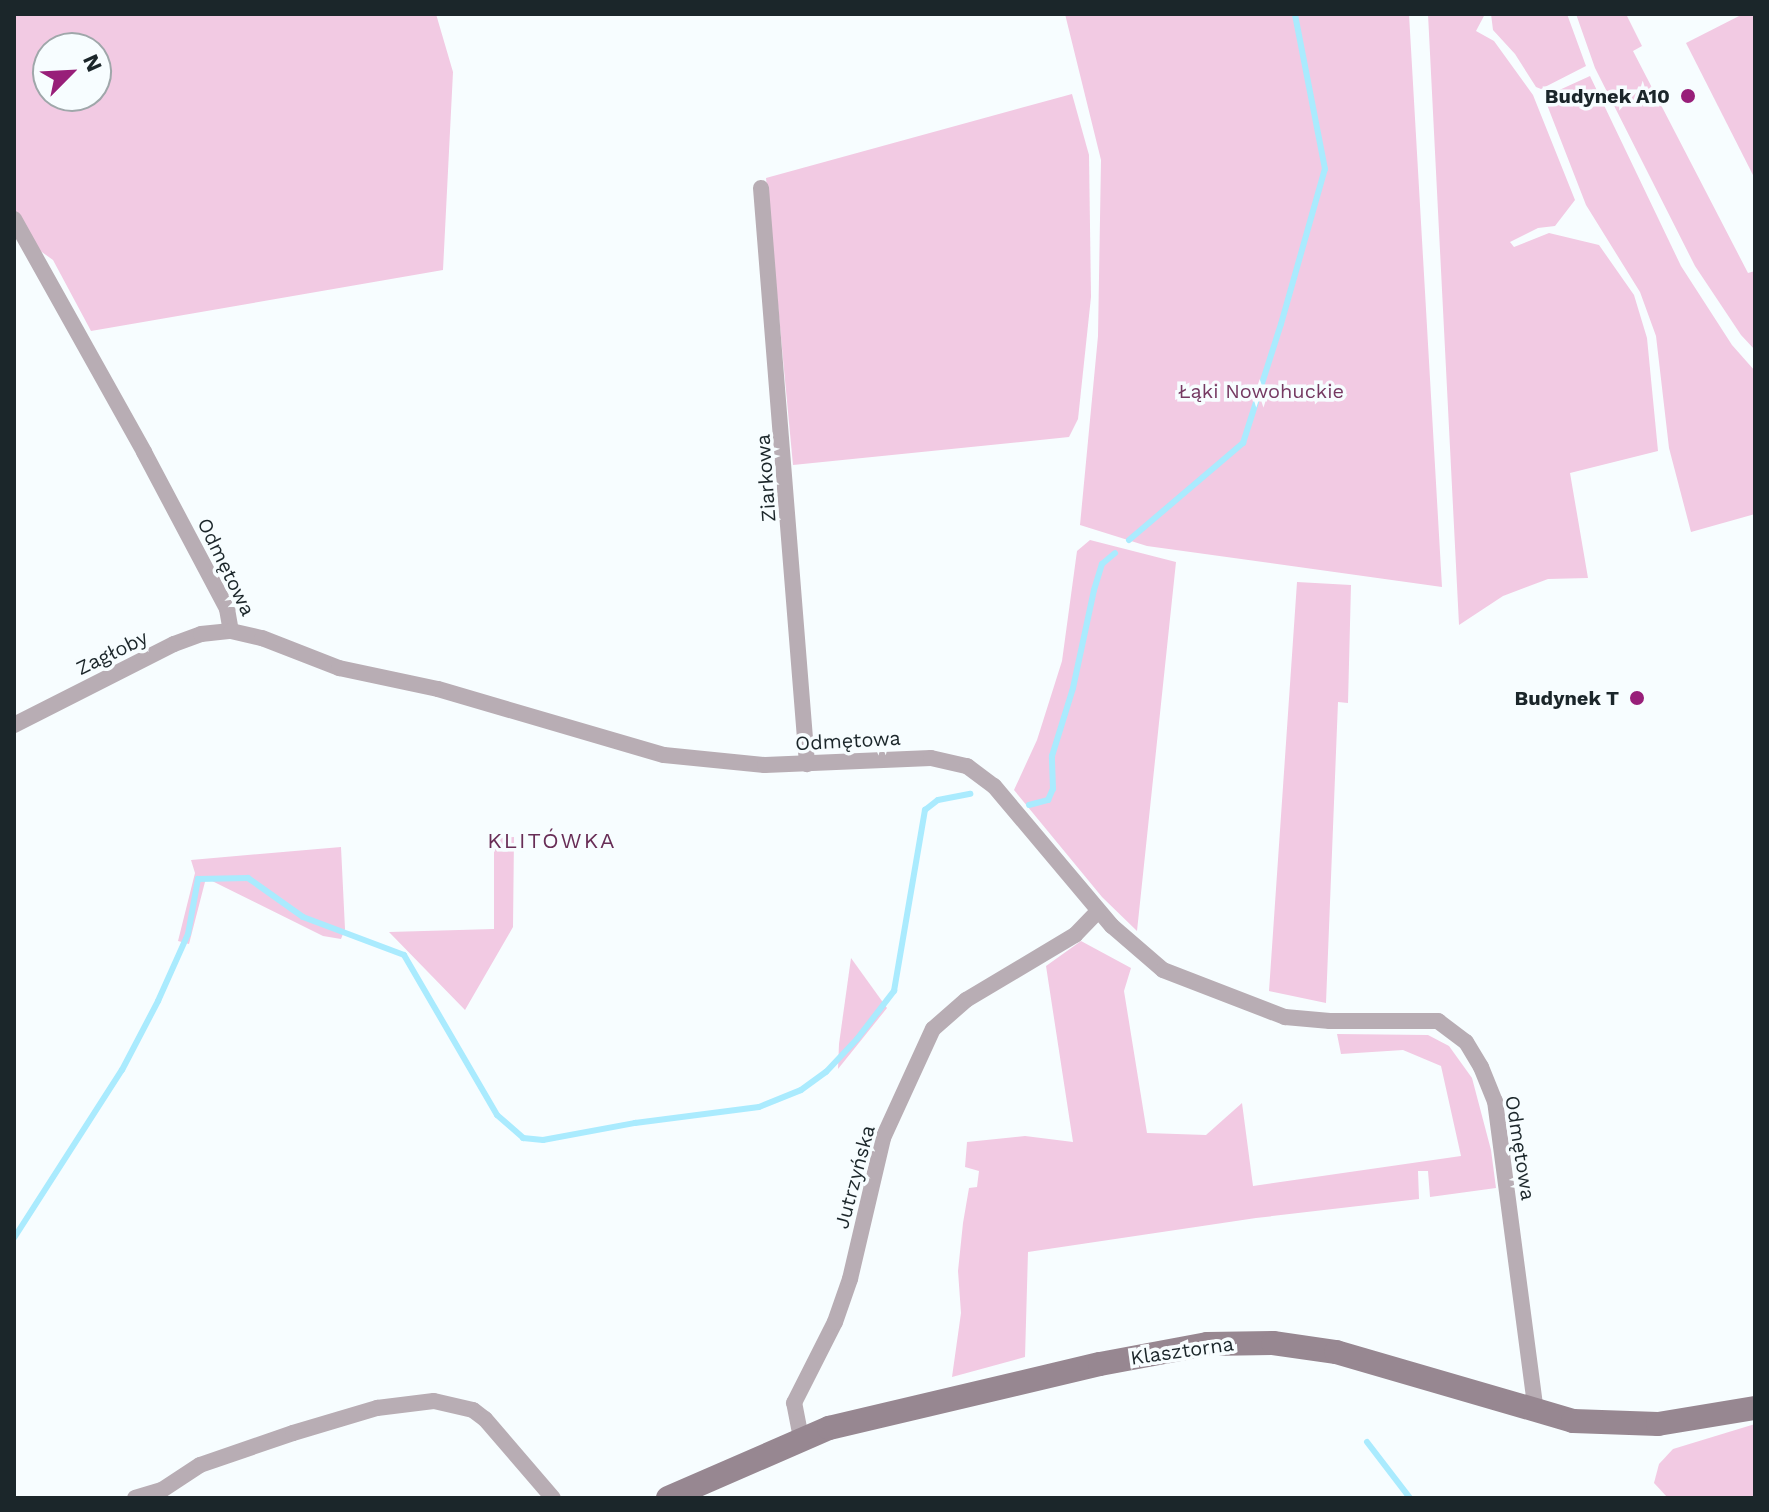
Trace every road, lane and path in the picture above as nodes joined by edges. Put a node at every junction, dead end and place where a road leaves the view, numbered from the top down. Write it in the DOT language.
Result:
graph roads {
  1 [pos="761,188"];
  2 [pos="14,219"];
  3 [pos="231,631"];
  4 [pos="14,725"];
  5 [pos="807,764"];
  6 [pos="1098,911"];
  7 [pos="1755,1408"];
  8 [pos="1536,1413"];
  9 [pos="801,1438"];
  10 [pos="135,1498"];
  11 [pos="553,1498"];
  12 [pos="668,1498"];
  1 -- 5 [label="street, Ziarkowa"];
  2 -- 3 [label="street, Odmętowa"];
  3 -- 4 [label="street, Zagłoby"];
  3 -- 5 [label="street, Odmętowa"];
  5 -- 6 [label="street, Odmętowa"];
  6 -- 8 [label="street, Odmętowa"];
  6 -- 9 [label="street, Jutrzyńska"];
  7 -- 8 [label="street, Klasztorna"];
  8 -- 9 [label="street, Klasztorna"];
  9 -- 12 [label="street, Klasztorna"];
  10 -- 11 [label="street"];
}
